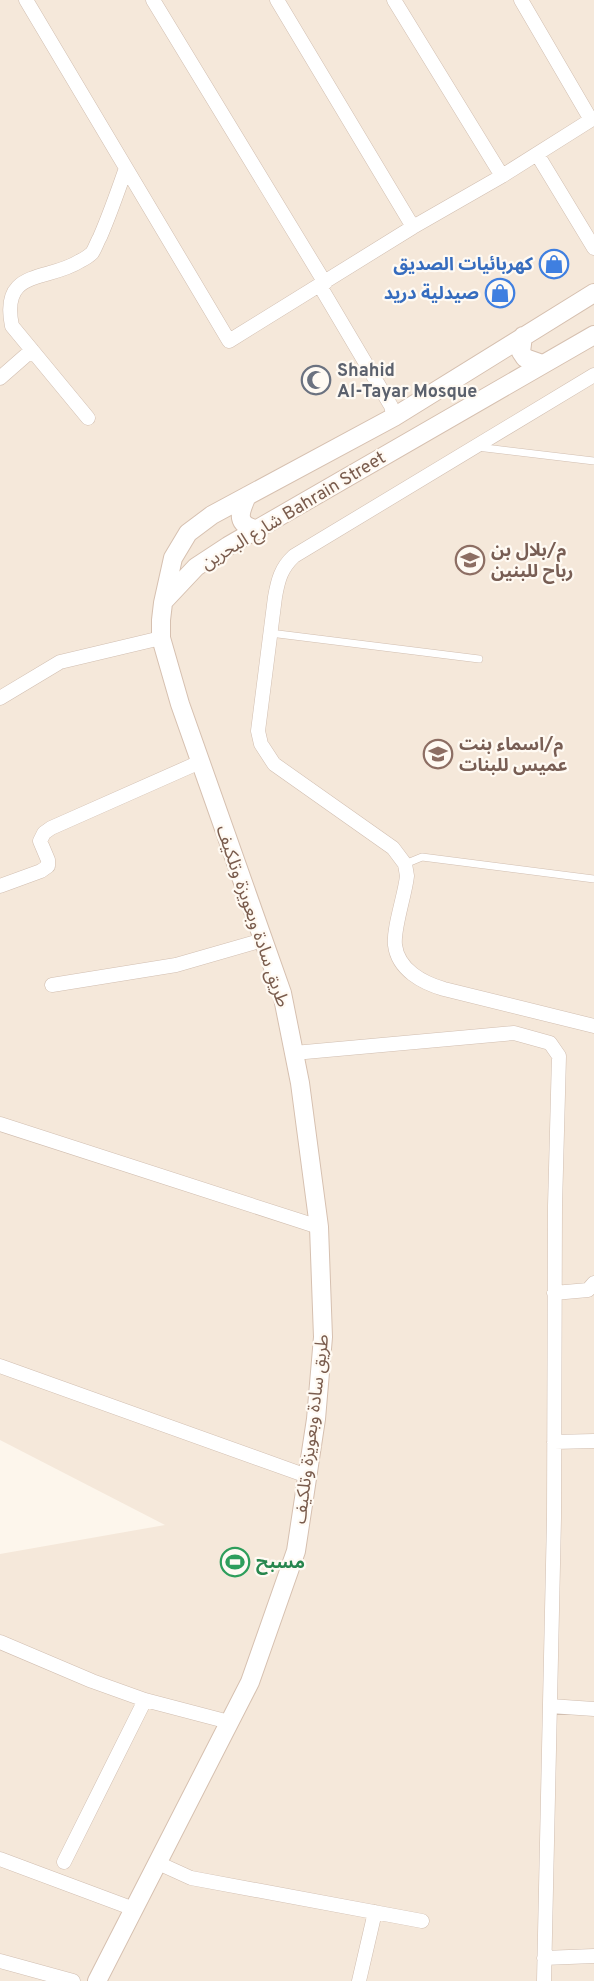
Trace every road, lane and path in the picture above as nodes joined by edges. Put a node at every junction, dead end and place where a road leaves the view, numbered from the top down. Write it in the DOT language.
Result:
graph roads {
  1 [pos="26,0"];
  2 [pos="153,0"];
  3 [pos="278,0"];
  4 [pos="394,0"];
  5 [pos="521,0"];
  6 [pos="593,119"];
  7 [pos="537,154"];
  8 [pos="126,168"];
  9 [pos="502,176"];
  10 [pos="413,227"];
  11 [pos="594,248"];
  12 [pos="322,284"];
  13 [pos="594,293"];
  14 [pos="594,335"];
  15 [pos="523,336"];
  16 [pos="32,350"];
  17 [pos="542,364"];
  18 [pos="594,375"];
  19 [pos="0,378"];
  20 [pos="394,417"];
  21 [pos="88,418"];
  22 [pos="475,447"];
  23 [pos="594,461"];
  24 [pos="247,496"];
  25 [pos="259,530"];
  26 [pos="163,603"];
  27 [pos="270,633"];
  28 [pos="161,638"];
  29 [pos="479,659"];
  30 [pos="0,698"];
  31 [pos="200,762"];
  32 [pos="405,864"];
  33 [pos="594,879"];
  34 [pos="0,886"];
  35 [pos="262,940"];
  36 [pos="52,985"];
  37 [pos="594,1026"];
  38 [pos="294,1053"];
  39 [pos="0,1124"];
  40 [pos="319,1227"];
  41 [pos="594,1283"];
  42 [pos="554,1293"];
  43 [pos="0,1366"];
  44 [pos="594,1441"];
  45 [pos="554,1442"];
  46 [pos="307,1476"];
  47 [pos="0,1642"];
  48 [pos="145,1700"];
  49 [pos="550,1706"];
  50 [pos="594,1709"];
  51 [pos="229,1722"];
  52 [pos="0,1859"];
  53 [pos="64,1862"];
  54 [pos="158,1863"];
  55 [pos="134,1909"];
  56 [pos="375,1912"];
  57 [pos="422,1921"];
  58 [pos="594,1956"];
  59 [pos="544,1958"];
  60 [pos="0,1961"];
  61 [pos="73,1981"];
  62 [pos="97,1981"];
  63 [pos="359,1981"];
  64 [pos="544,1981"];
  1 -- 8 [label="street"];
  2 -- 12 [label="street"];
  3 -- 10 [label="street"];
  4 -- 9 [label="street"];
  5 -- 6 [label="street"];
  6 -- 7 [label="street"];
  7 -- 9 [label="street"];
  7 -- 11 [label="street"];
  8 -- 12 [label="street"];
  8 -- 16 [label="street"];
  9 -- 10 [label="street"];
  10 -- 12 [label="street"];
  12 -- 20 [label="street"];
  13 -- 15 [label="main road, شارع البحرين Bahrain Street"];
  14 -- 17 [label="main road, شارع البحرين Bahrain Street"];
  15 -- 17 [label="main road"];
  15 -- 20 [label="main road, شارع البحرين Bahrain Street"];
  16 -- 19 [label="street"];
  16 -- 21 [label="street"];
  17 -- 25 [label="main road, شارع البحرين Bahrain Street"];
  18 -- 22 [label="street"];
  20 -- 24 [label="main road, شارع البحرين Bahrain Street"];
  22 -- 23 [label="lane"];
  22 -- 27 [label="street"];
  24 -- 25 [label="main road"];
  24 -- 26 [label="main road, شارع البحرين Bahrain Street"];
  25 -- 26 [label="main road, شارع البحرين Bahrain Street"];
  26 -- 28 [label="main road, طريق سادة وبعويزة وتلكيف"];
  27 -- 29 [label="lane"];
  27 -- 32 [label="street"];
  28 -- 30 [label="street"];
  28 -- 31 [label="main road, طريق سادة وبعويزة وتلكيف"];
  31 -- 34 [label="street"];
  31 -- 35 [label="main road, طريق سادة وبعويزة وتلكيف"];
  32 -- 33 [label="lane"];
  32 -- 37 [label="street"];
  35 -- 36 [label="street"];
  35 -- 38 [label="main road, طريق سادة وبعويزة وتلكيف"];
  38 -- 40 [label="main road, طريق سادة وبعويزة وتلكيف"];
  38 -- 42 [label="street"];
  39 -- 40 [label="street"];
  40 -- 46 [label="main road, طريق سادة وبعويزة وتلكيف"];
  41 -- 42 [label="street"];
  42 -- 45 [label="street"];
  43 -- 46 [label="street"];
  44 -- 45 [label="street"];
  45 -- 49 [label="street"];
  46 -- 51 [label="main road, طريق سادة وبعويزة وتلكيف"];
  47 -- 48 [label="street"];
  48 -- 51 [label="street"];
  48 -- 53 [label="street"];
  49 -- 50 [label="street"];
  49 -- 59 [label="street"];
  51 -- 54 [label="main road, طريق سادة وبعويزة وتلكيف"];
  52 -- 55 [label="street"];
  54 -- 55 [label="main road, طريق سادة وبعويزة وتلكيف"];
  54 -- 56 [label="street"];
  55 -- 62 [label="main road, طريق سادة وبعويزة وتلكيف"];
  56 -- 57 [label="street"];
  56 -- 63 [label="street"];
  58 -- 59 [label="street"];
  59 -- 64 [label="street"];
  60 -- 61 [label="street"];
}
